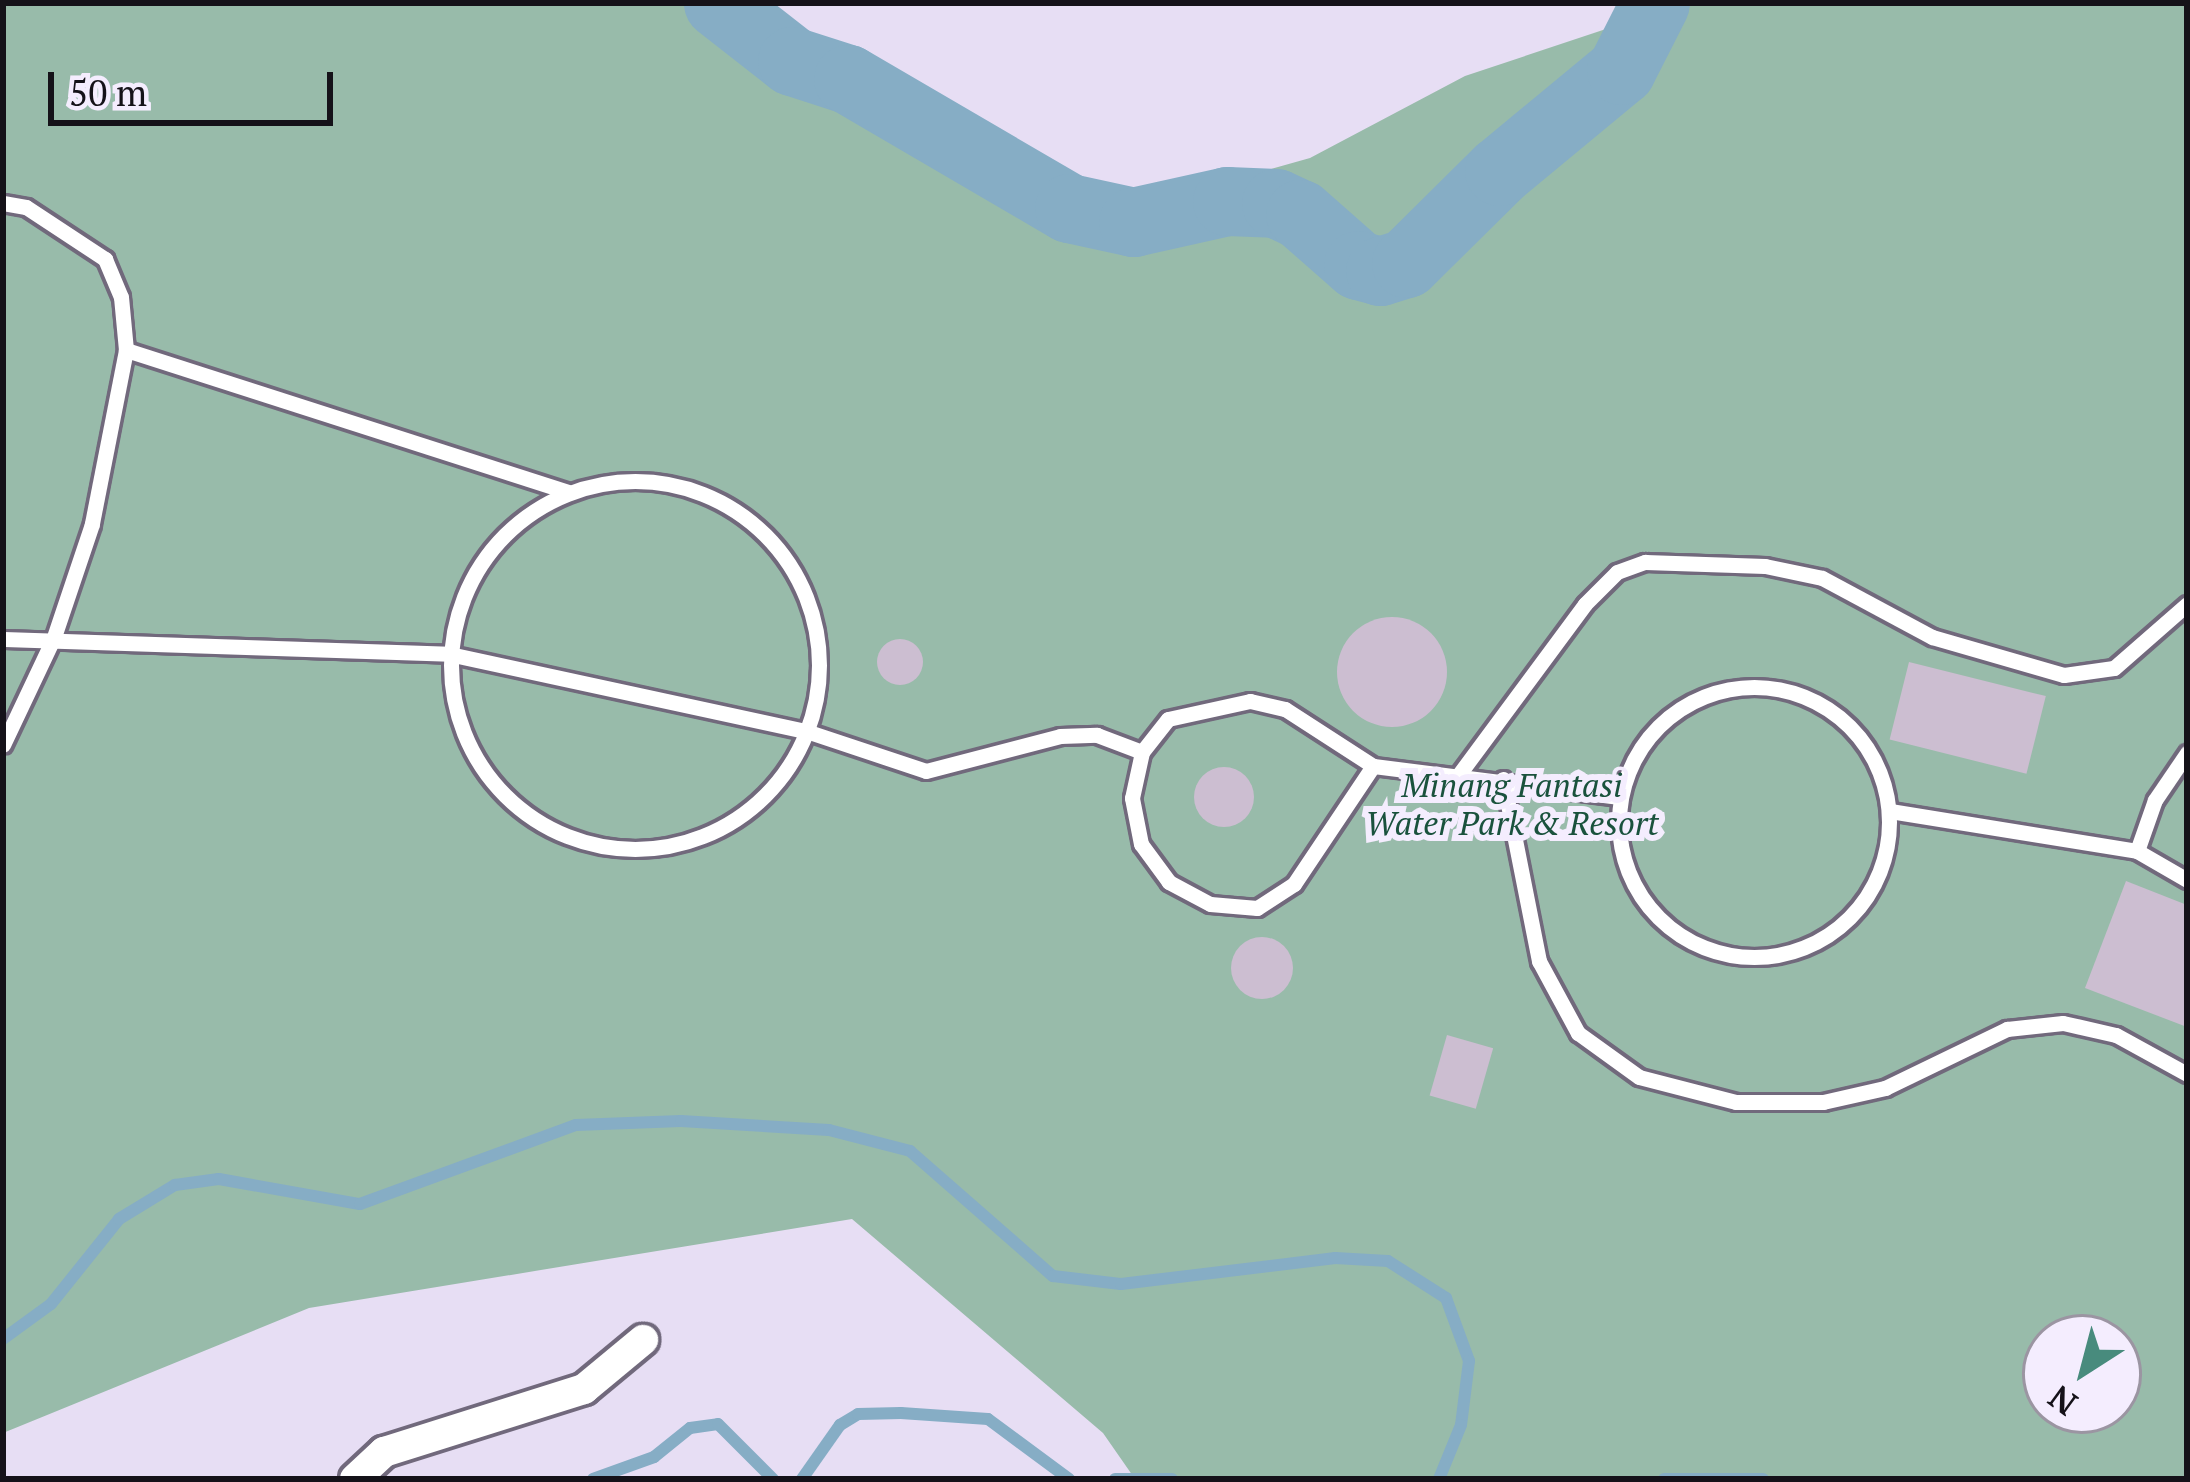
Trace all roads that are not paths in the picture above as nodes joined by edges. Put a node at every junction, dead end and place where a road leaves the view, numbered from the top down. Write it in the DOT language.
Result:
graph roads {
  1 [pos="3,203"];
  2 [pos="126,350"];
  3 [pos="568,491"];
  4 [pos="2187,604"];
  5 [pos="3,638"];
  6 [pos="54,638"];
  7 [pos="449,654"];
  8 [pos="809,732"];
  9 [pos="3,746"];
  10 [pos="1142,752"];
  11 [pos="2187,753"];
  12 [pos="1372,766"];
  13 [pos="1460,773"];
  14 [pos="1503,779"];
  15 [pos="1620,797"];
  16 [pos="1890,811"];
  17 [pos="2137,851"];
  18 [pos="2187,880"];
  19 [pos="2187,1073"];
  20 [pos="643,1340"];
  21 [pos="356,1479"];
  1 -- 2 [label="lane"];
  2 -- 3 [label="lane"];
  2 -- 6 [label="lane"];
  3 -- 7 [label="lane"];
  3 -- 8 [label="lane"];
  4 -- 13 [label="lane"];
  5 -- 6 [label="lane"];
  6 -- 7 [label="lane"];
  6 -- 9 [label="lane"];
  7 -- 8 [label="lane"];
  7 -- 8 [label="lane"];
  8 -- 10 [label="lane"];
  10 -- 12 [label="lane"];
  10 -- 12 [label="lane"];
  11 -- 17 [label="lane"];
  12 -- 13 [label="lane"];
  13 -- 14 [label="lane"];
  14 -- 15 [label="lane"];
  14 -- 19 [label="lane"];
  15 -- 16 [label="lane"];
  15 -- 16 [label="lane"];
  16 -- 17 [label="lane"];
  17 -- 18 [label="lane"];
  20 -- 21 [label="street"];
}
